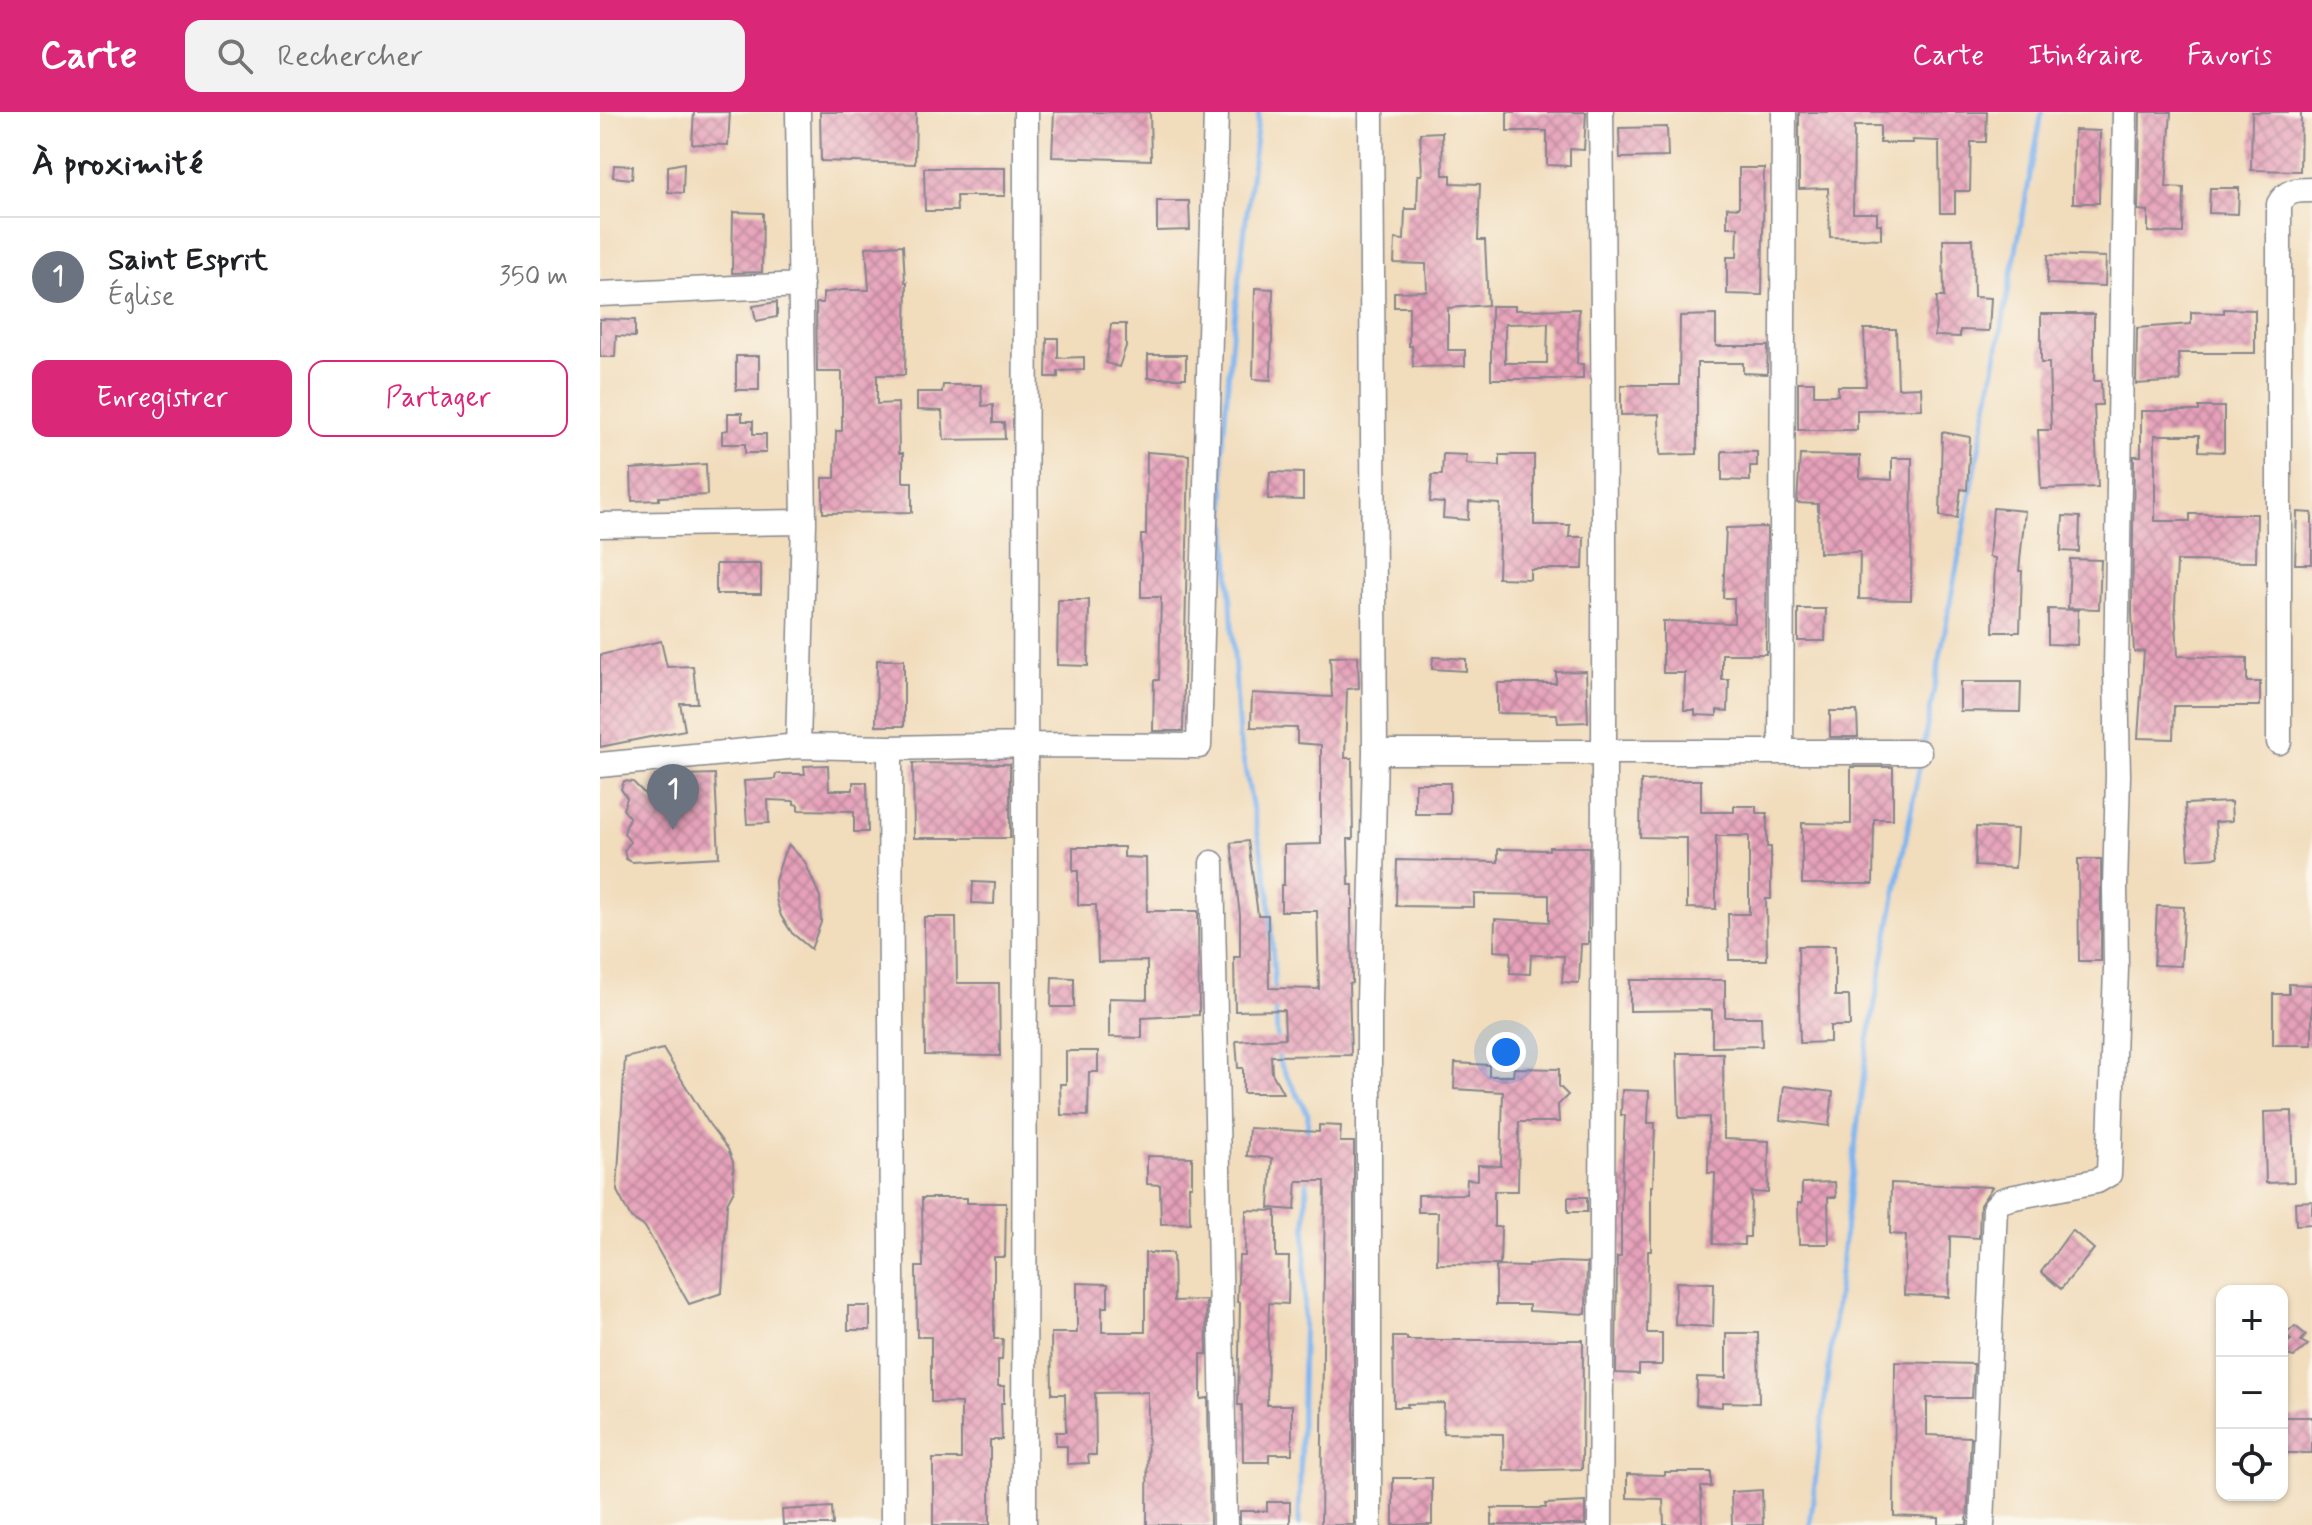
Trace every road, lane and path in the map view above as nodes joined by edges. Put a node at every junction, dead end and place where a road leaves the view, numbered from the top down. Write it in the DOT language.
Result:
graph roads {
  1 [pos="798,112"];
  2 [pos="1026,112"];
  3 [pos="1216,112"];
  4 [pos="1371,112"];
  5 [pos="1601,112"];
  6 [pos="1784,112"];
  7 [pos="2125,112"];
  8 [pos="2312,190"];
  9 [pos="801,285"];
  10 [pos="600,294"];
  11 [pos="804,522"];
  12 [pos="600,525"];
  13 [pos="2279,742"];
  14 [pos="1025,745"];
  15 [pos="798,746"];
  16 [pos="890,748"];
  17 [pos="1375,752"];
  18 [pos="1781,752"];
  19 [pos="1919,752"];
  20 [pos="1605,753"];
  21 [pos="600,765"];
  22 [pos="1212,863"];
  23 [pos="893,1525"];
  24 [pos="1024,1525"];
  25 [pos="1225,1525"];
  26 [pos="1369,1525"];
  27 [pos="1600,1525"];
  28 [pos="1982,1525"];
  1 -- 9 [label="street"];
  2 -- 14 [label="street"];
  3 -- 14 [label="street"];
  4 -- 17 [label="street"];
  5 -- 20 [label="street"];
  6 -- 18 [label="street"];
  7 -- 28 [label="street"];
  8 -- 13 [label="street"];
  9 -- 10 [label="street"];
  9 -- 11 [label="street"];
  11 -- 12 [label="street"];
  11 -- 15 [label="street"];
  14 -- 16 [label="street"];
  14 -- 24 [label="street"];
  15 -- 16 [label="street"];
  15 -- 21 [label="street"];
  16 -- 23 [label="street"];
  17 -- 20 [label="street"];
  17 -- 26 [label="street"];
  18 -- 19 [label="street"];
  18 -- 20 [label="street"];
  20 -- 27 [label="street"];
  22 -- 25 [label="street"];
}
